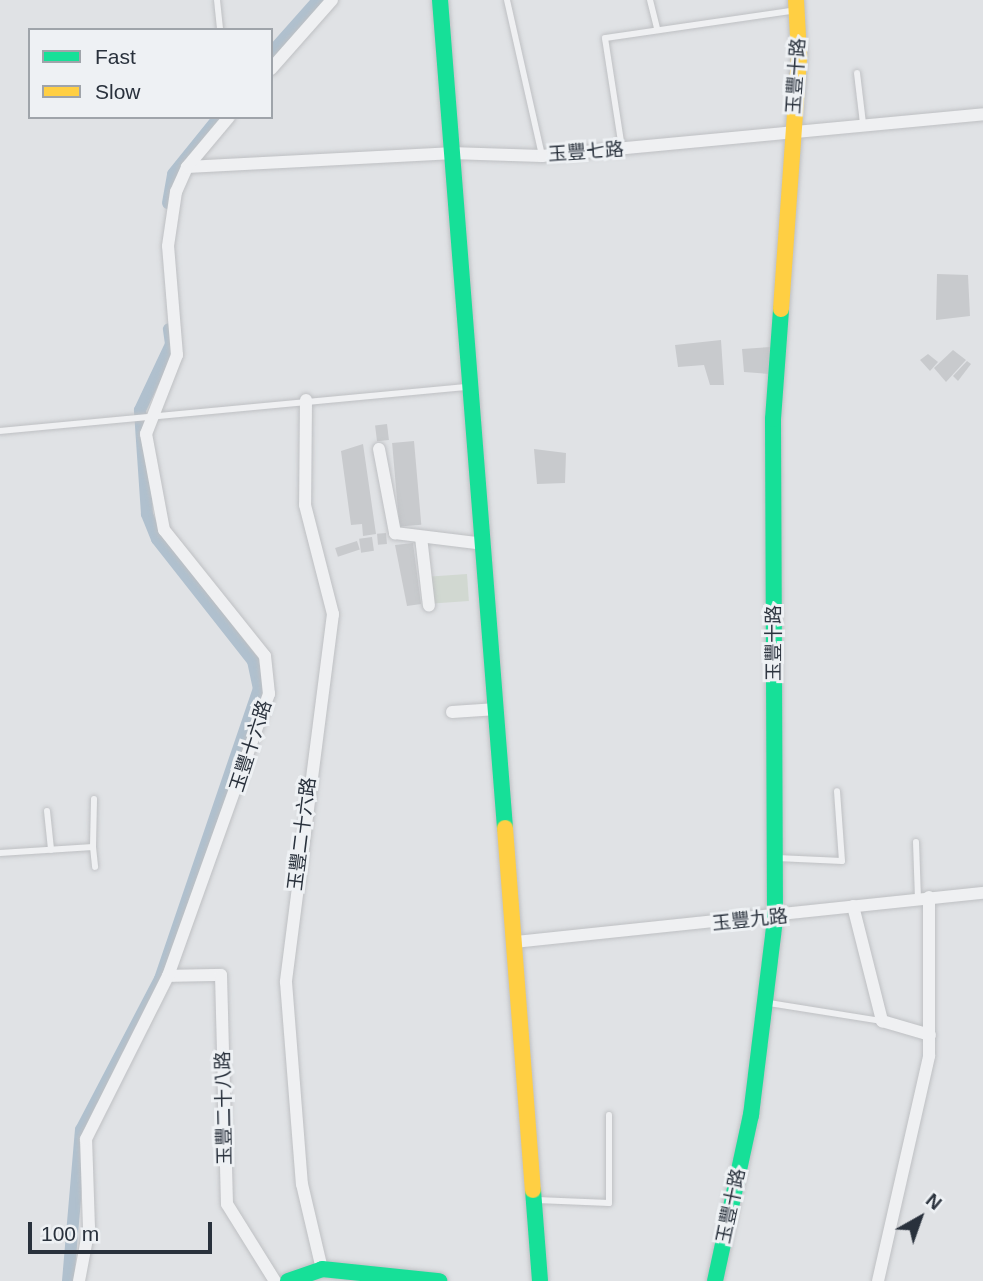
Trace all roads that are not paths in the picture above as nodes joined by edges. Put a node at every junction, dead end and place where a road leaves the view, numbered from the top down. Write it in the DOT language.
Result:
graph roads {
  1 [pos="217,0"];
  2 [pos="332,0"];
  3 [pos="440,0"];
  4 [pos="507,0"];
  5 [pos="650,0"];
  6 [pos="796,5"];
  7 [pos="220,28"];
  8 [pos="657,29"];
  9 [pos="273,67"];
  10 [pos="857,74"];
  11 [pos="983,114"];
  12 [pos="227,119"];
  13 [pos="863,123"];
  14 [pos="793,129"];
  15 [pos="622,150"];
  16 [pos="450,153"];
  17 [pos="542,156"];
  18 [pos="187,167"];
  19 [pos="471,387"];
  20 [pos="306,400"];
  21 [pos="146,419"];
  22 [pos="0,431"];
  23 [pos="379,449"];
  24 [pos="421,537"];
  25 [pos="484,544"];
  26 [pos="429,606"];
  27 [pos="497,709"];
  28 [pos="452,712"];
  29 [pos="837,791"];
  30 [pos="94,799"];
  31 [pos="47,811"];
  32 [pos="916,842"];
  33 [pos="93,847"];
  34 [pos="51,850"];
  35 [pos="0,853"];
  36 [pos="775,857"];
  37 [pos="95,867"];
  38 [pos="983,893"];
  39 [pos="923,898"];
  40 [pos="853,905"];
  41 [pos="775,919"];
  42 [pos="516,942"];
  43 [pos="168,976"];
  44 [pos="769,1003"];
  45 [pos="882,1021"];
  46 [pos="930,1035"];
  47 [pos="608,1115"];
  48 [pos="535,1200"];
  49 [pos="322,1269"];
  50 [pos="79,1281"];
  51 [pos="275,1281"];
  52 [pos="288,1281"];
  53 [pos="433,1281"];
  54 [pos="540,1281"];
  55 [pos="715,1281"];
  56 [pos="878,1281"];
  1 -- 7 [label="lane"];
  2 -- 9 [label="street"];
  3 -- 16 [label="street"];
  4 -- 17 [label="lane"];
  5 -- 8 [label="lane"];
  6 -- 8 [label="lane"];
  6 -- 14 [label="street, 玉豐十路"];
  8 -- 15 [label="lane"];
  10 -- 13 [label="lane"];
  11 -- 13 [label="street, 玉豐七路"];
  12 -- 18 [label="street"];
  13 -- 14 [label="street, 玉豐七路"];
  14 -- 15 [label="street, 玉豐七路"];
  14 -- 36 [label="street, 玉豐十路"];
  15 -- 17 [label="street, 玉豐七路"];
  16 -- 17 [label="street, 玉豐七路"];
  16 -- 18 [label="street, 玉豐七路"];
  16 -- 19 [label="street"];
  18 -- 21 [label="street"];
  19 -- 20 [label="lane"];
  19 -- 25 [label="street"];
  20 -- 21 [label="lane"];
  20 -- 49 [label="street, 玉豐二十六路"];
  21 -- 22 [label="lane"];
  21 -- 43 [label="street, 玉豐十六路"];
  23 -- 24 [label="street"];
  24 -- 25 [label="street"];
  24 -- 26 [label="street"];
  25 -- 27 [label="street"];
  27 -- 28 [label="street"];
  27 -- 42 [label="street"];
  29 -- 36 [label="lane"];
  30 -- 33 [label="lane"];
  31 -- 34 [label="lane"];
  32 -- 39 [label="lane"];
  33 -- 34 [label="lane"];
  33 -- 37 [label="lane"];
  34 -- 35 [label="lane"];
  36 -- 41 [label="street, 玉豐十路"];
  38 -- 39 [label="street, 玉豐九路"];
  39 -- 40 [label="street, 玉豐九路"];
  39 -- 46 [label="street"];
  40 -- 41 [label="street, 玉豐九路"];
  40 -- 45 [label="street"];
  41 -- 42 [label="street, 玉豐九路"];
  41 -- 44 [label="street, 玉豐十路"];
  42 -- 48 [label="street"];
  43 -- 50 [label="street, 玉豐十六路"];
  43 -- 51 [label="street, 玉豐二十八路"];
  44 -- 45 [label="lane"];
  44 -- 55 [label="street, 玉豐十路"];
  45 -- 46 [label="street"];
  46 -- 56 [label="street"];
  47 -- 48 [label="lane"];
  48 -- 54 [label="street"];
  49 -- 52 [label="street"];
  49 -- 53 [label="street"];
}
